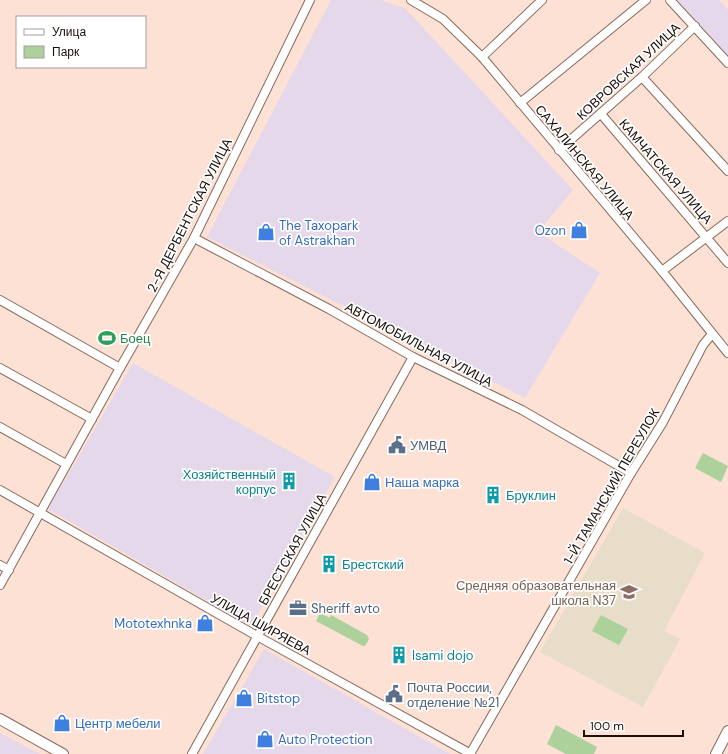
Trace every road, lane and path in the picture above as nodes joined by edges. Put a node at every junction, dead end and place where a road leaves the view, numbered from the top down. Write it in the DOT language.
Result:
graph roads {
  1 [pos="310,0"];
  2 [pos="411,0"];
  3 [pos="542,0"];
  4 [pos="646,0"];
  5 [pos="670,0"];
  6 [pos="695,26"];
  7 [pos="482,57"];
  8 [pos="728,63"];
  9 [pos="642,77"];
  10 [pos="520,103"];
  11 [pos="601,114"];
  12 [pos="559,150"];
  13 [pos="728,171"];
  14 [pos="728,221"];
  15 [pos="707,237"];
  16 [pos="194,238"];
  17 [pos="728,263"];
  18 [pos="662,271"];
  19 [pos="0,300"];
  20 [pos="712,334"];
  21 [pos="728,353"];
  22 [pos="413,357"];
  23 [pos="0,368"];
  24 [pos="120,368"];
  25 [pos="92,419"];
  26 [pos="0,427"];
  27 [pos="66,464"];
  28 [pos="631,473"];
  29 [pos="0,490"];
  30 [pos="41,512"];
  31 [pos="0,565"];
  32 [pos="9,570"];
  33 [pos="0,585"];
  34 [pos="257,636"];
  35 [pos="0,720"];
  36 [pos="728,731"];
  37 [pos="63,754"];
  38 [pos="192,754"];
  39 [pos="471,754"];
  40 [pos="716,754"];
  1 -- 16 [label="street, 2-Я ДЕРБЕНТСКАЯ УЛИЦА"];
  2 -- 7 [label="street, САХАЛИНСКАЯ УЛИЦА"];
  3 -- 7 [label="street"];
  4 -- 10 [label="street"];
  5 -- 6 [label="street"];
  6 -- 8 [label="street"];
  6 -- 9 [label="street, КОВРОВСКАЯ УЛИЦА"];
  7 -- 10 [label="street, САХАЛИНСКАЯ УЛИЦА"];
  9 -- 11 [label="street, КОВРОВСКАЯ УЛИЦА"];
  9 -- 13 [label="street"];
  10 -- 12 [label="street, САХАЛИНСКАЯ УЛИЦА"];
  11 -- 12 [label="street, КОВРОВСКАЯ УЛИЦА"];
  11 -- 15 [label="street, КАМЧАТСКАЯ УЛИЦА"];
  12 -- 18 [label="street, САХАЛИНСКАЯ УЛИЦА"];
  14 -- 15 [label="street"];
  15 -- 17 [label="street, КАМЧАТСКАЯ УЛИЦА"];
  15 -- 18 [label="street"];
  16 -- 22 [label="street, АВТОМОБИЛЬНАЯ УЛИЦА"];
  16 -- 24 [label="street, 2-Я ДЕРБЕНТСКАЯ УЛИЦА"];
  18 -- 20 [label="street, САХАЛИНСКАЯ УЛИЦА"];
  19 -- 24 [label="street"];
  20 -- 21 [label="street, САХАЛИНСКАЯ УЛИЦА"];
  20 -- 28 [label="street, 1-Й ТАМАНСКИЙ ПЕРЕУЛОК"];
  22 -- 28 [label="street, АВТОМОБИЛЬНАЯ УЛИЦА"];
  22 -- 34 [label="street, БРЕСТСКАЯ УЛИЦА"];
  23 -- 25 [label="street"];
  24 -- 25 [label="street, 2-Я ДЕРБЕНТСКАЯ УЛИЦА"];
  25 -- 27 [label="street, 2-Я ДЕРБЕНТСКАЯ УЛИЦА"];
  26 -- 27 [label="street"];
  27 -- 30 [label="street, 2-Я ДЕРБЕНТСКАЯ УЛИЦА"];
  28 -- 39 [label="street, 1-Й ТАМАНСКИЙ ПЕРЕУЛОК"];
  29 -- 30 [label="street, УЛИЦА ШИРЯЕВА"];
  30 -- 32 [label="street, 2-Я ДЕРБЕНТСКАЯ УЛИЦА"];
  30 -- 34 [label="street, УЛИЦА ШИРЯЕВА"];
  31 -- 32 [label="street"];
  32 -- 33 [label="street, 2-Я ДЕРБЕНТСКАЯ УЛИЦА"];
  34 -- 38 [label="street, БРЕСТСКАЯ УЛИЦА"];
  34 -- 39 [label="street, УЛИЦА ШИРЯЕВА"];
  35 -- 37 [label="main road"];
  36 -- 40 [label="main road"];
}
